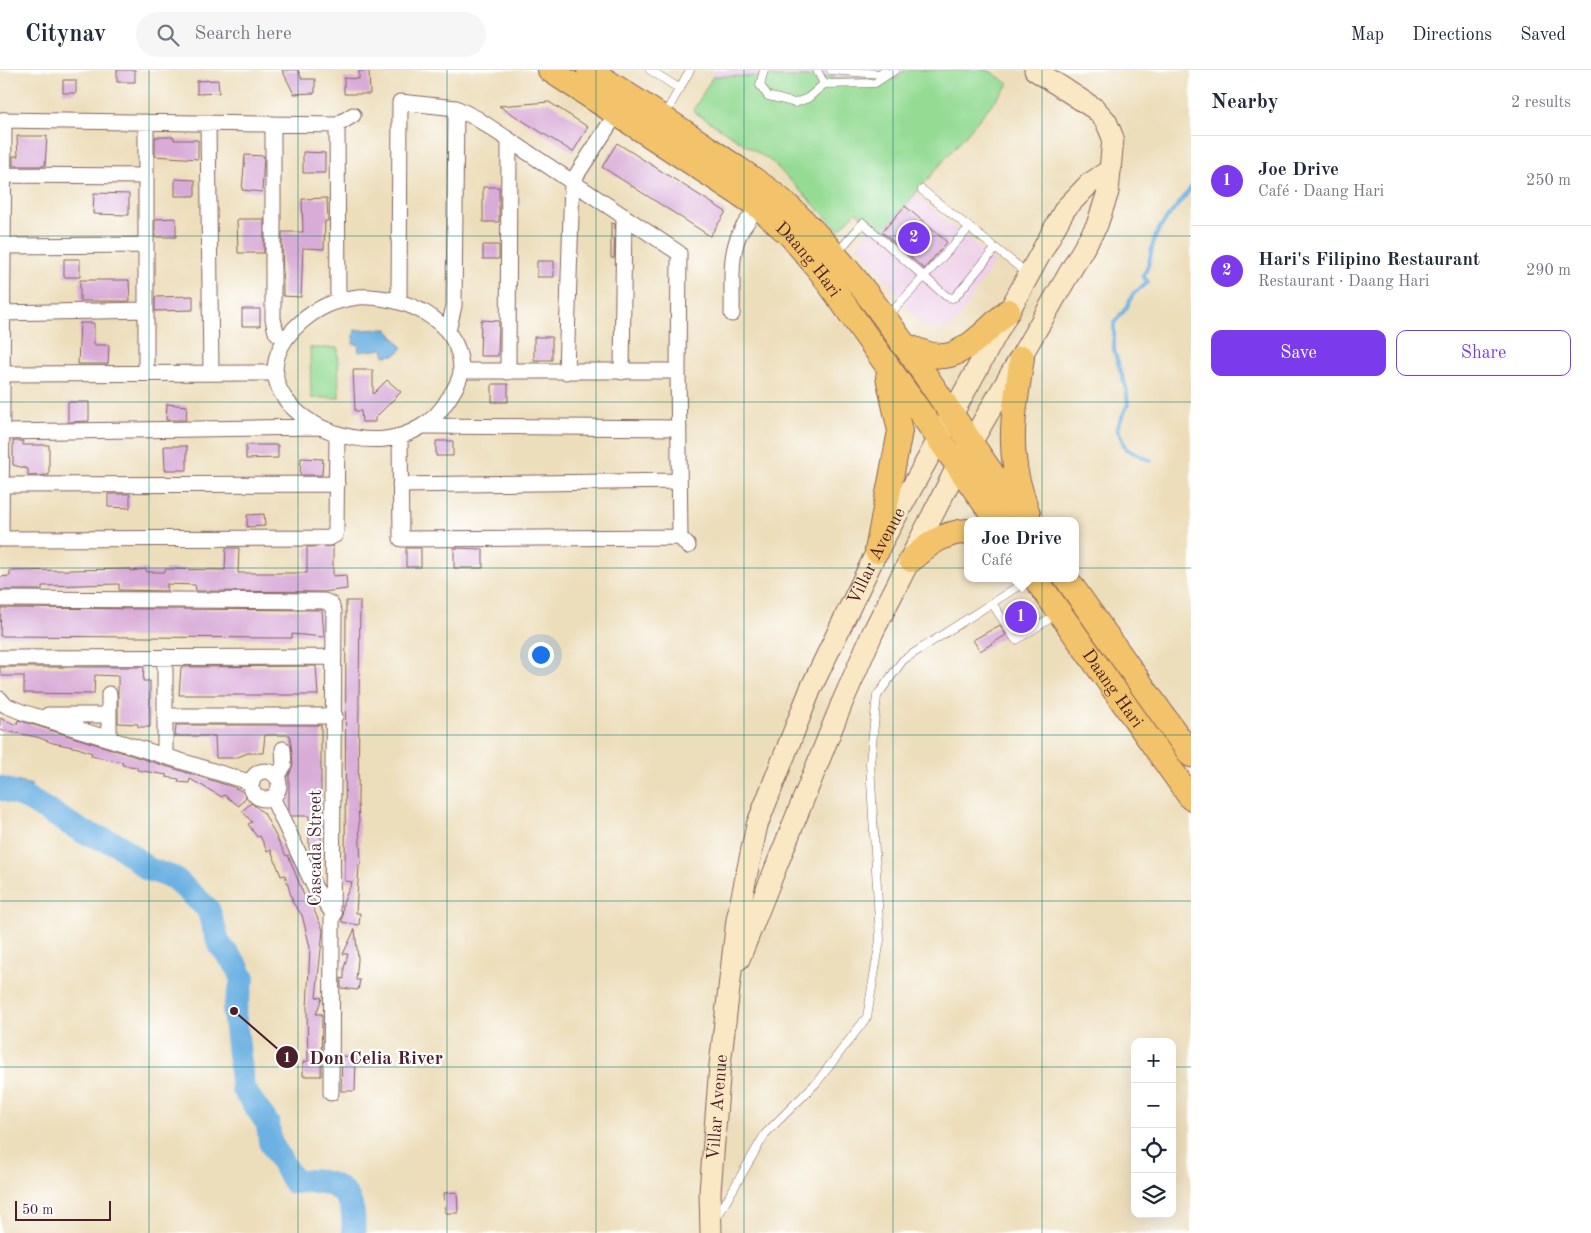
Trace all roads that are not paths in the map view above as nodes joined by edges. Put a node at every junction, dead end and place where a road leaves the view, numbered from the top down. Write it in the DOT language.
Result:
graph roads {
  1 [pos="550,70"];
  2 [pos="589,70"];
  3 [pos="650,70"];
  4 [pos="690,70"];
  5 [pos="764,70"];
  6 [pos="817,70"];
  7 [pos="832,70"];
  8 [pos="884,70"];
  9 [pos="895,70"];
  10 [pos="1035,70"];
  11 [pos="824,84"];
  12 [pos="680,89"];
  13 [pos="622,104"];
  14 [pos="456,108"];
  15 [pos="353,115"];
  16 [pos="663,118"];
  17 [pos="2,120"];
  18 [pos="146,122"];
  19 [pos="208,123"];
  20 [pos="273,124"];
  21 [pos="337,125"];
  22 [pos="509,141"];
  23 [pos="1110,170"];
  24 [pos="3,174"];
  25 [pos="146,176"];
  26 [pos="572,182"];
  27 [pos="922,190"];
  28 [pos="758,206"];
  29 [pos="624,216"];
  30 [pos="969,228"];
  31 [pos="146,245"];
  32 [pos="3,246"];
  33 [pos="995,249"];
  34 [pos="836,255"];
  35 [pos="924,276"];
  36 [pos="1030,276"];
  37 [pos="338,300"];
  38 [pos="399,301"];
  39 [pos="146,310"];
  40 [pos="1008,311"];
  41 [pos="2,313"];
  42 [pos="732,314"];
  43 [pos="885,319"];
  44 [pos="448,331"];
  45 [pos="285,340"];
  46 [pos="902,345"];
  47 [pos="1022,358"];
  48 [pos="882,359"];
  49 [pos="461,371"];
  50 [pos="678,371"];
  51 [pos="146,372"];
  52 [pos="508,372"];
  53 [pos="566,372"];
  54 [pos="622,372"];
  55 [pos="211,373"];
  56 [pos="276,373"];
  57 [pos="2,374"];
  58 [pos="951,416"];
  59 [pos="425,426"];
  60 [pos="319,427"];
  61 [pos="679,428"];
  62 [pos="2,432"];
  63 [pos="337,435"];
  64 [pos="400,436"];
  65 [pos="938,439"];
  66 [pos="971,444"];
  67 [pos="958,467"];
  68 [pos="679,481"];
  69 [pos="337,484"];
  70 [pos="2,485"];
  71 [pos="400,485"];
  72 [pos="993,517"];
  73 [pos="1025,517"];
  74 [pos="1027,517"];
  75 [pos="964,531"];
  76 [pos="877,551"];
  77 [pos="911,560"];
  78 [pos="1025,582"];
  79 [pos="1038,582"];
  80 [pos="1069,582"];
  81 [pos="0,598"];
  82 [pos="992,603"];
  83 [pos="1060,612"];
  84 [pos="165,657"];
  85 [pos="334,657"];
  86 [pos="0,658"];
  87 [pos="109,694"];
  88 [pos="0,699"];
  89 [pos="109,715"];
  90 [pos="32,716"];
  91 [pos="165,716"];
  92 [pos="335,716"];
  93 [pos="109,739"];
  94 [pos="283,749"];
  95 [pos="165,755"];
  96 [pos="1191,755"];
  97 [pos="277,778"];
  98 [pos="252,782"];
  99 [pos="272,798"];
  100 [pos="1191,798"];
  101 [pos="334,915"];
  102 [pos="730,982"];
  103 [pos="332,1093"];
  104 [pos="710,1231"];
  1 -- 13 [label="main road, Daang Hari"];
  2 -- 13 [label="main road, Daang Hari"];
  3 -- 12 [label="lane"];
  4 -- 12 [label="lane"];
  5 -- 11 [label="lane"];
  6 -- 11 [label="lane"];
  7 -- 8 [label="lane"];
  9 -- 11 [label="lane"];
  10 -- 23 [label="street, Villar Avenue"];
  12 -- 16 [label="lane"];
  13 -- 16 [label="main road, Daang Hari"];
  13 -- 26 [label="street"];
  13 -- 28 [label="main road, Daang Hari"];
  14 -- 22 [label="street"];
  14 -- 38 [label="street"];
  14 -- 44 [label="street"];
  15 -- 21 [label="street"];
  16 -- 34 [label="main road, Daang Hari"];
  17 -- 18 [label="street"];
  17 -- 24 [label="street"];
  18 -- 19 [label="street"];
  18 -- 25 [label="street"];
  19 -- 20 [label="street"];
  19 -- 55 [label="street"];
  20 -- 21 [label="street"];
  20 -- 45 [label="street"];
  21 -- 37 [label="street"];
  22 -- 26 [label="street"];
  22 -- 52 [label="street"];
  23 -- 36 [label="street, Villar Avenue"];
  23 -- 47 [label="street, Villar Avenue"];
  24 -- 25 [label="street"];
  24 -- 32 [label="street"];
  25 -- 31 [label="street"];
  26 -- 29 [label="street"];
  26 -- 53 [label="street"];
  27 -- 30 [label="lane"];
  28 -- 42 [label="street"];
  28 -- 48 [label="main road, Daang Hari"];
  29 -- 50 [label="street"];
  29 -- 54 [label="street"];
  30 -- 33 [label="lane"];
  30 -- 35 [label="lane"];
  31 -- 32 [label="street"];
  31 -- 39 [label="street"];
  32 -- 41 [label="street"];
  33 -- 35 [label="lane"];
  33 -- 36 [label="lane"];
  34 -- 35 [label="lane"];
  34 -- 43 [label="main road, Daang Hari"];
  35 -- 43 [label="lane"];
  36 -- 40 [label="street, Villar Avenue"];
  37 -- 38 [label="street"];
  37 -- 45 [label="street"];
  38 -- 44 [label="street"];
  39 -- 41 [label="street"];
  39 -- 51 [label="street"];
  40 -- 46 [label="main road"];
  40 -- 58 [label="street, Villar Avenue"];
  41 -- 57 [label="street"];
  43 -- 46 [label="main road, Daang Hari"];
  44 -- 49 [label="street"];
  45 -- 56 [label="street"];
  46 -- 58 [label="main road, Daang Hari"];
  47 -- 66 [label="street, Villar Avenue"];
  47 -- 74 [label="main road"];
  48 -- 65 [label="main road, Daang Hari"];
  48 -- 76 [label="main road"];
  49 -- 52 [label="street"];
  49 -- 59 [label="street"];
  50 -- 54 [label="street"];
  50 -- 61 [label="street"];
  51 -- 55 [label="street"];
  51 -- 57 [label="street"];
  52 -- 53 [label="street"];
  53 -- 54 [label="street"];
  55 -- 56 [label="street"];
  56 -- 60 [label="street"];
  57 -- 62 [label="street"];
  58 -- 65 [label="street, Villar Avenue"];
  58 -- 66 [label="main road, Daang Hari"];
  59 -- 61 [label="street"];
  59 -- 64 [label="street"];
  60 -- 62 [label="street"];
  60 -- 63 [label="street"];
  61 -- 68 [label="street"];
  62 -- 70 [label="street"];
  63 -- 64 [label="street"];
  63 -- 69 [label="street"];
  64 -- 71 [label="street"];
  65 -- 67 [label="main road, Daang Hari"];
  65 -- 76 [label="street, Villar Avenue"];
  66 -- 67 [label="street, Villar Avenue"];
  66 -- 73 [label="main road, Daang Hari"];
  67 -- 72 [label="main road, Daang Hari"];
  67 -- 77 [label="street, Villar Avenue"];
  68 -- 71 [label="street"];
  68 -- 71 [label="street"];
  69 -- 70 [label="street"];
  69 -- 70 [label="street"];
  75 -- 77 [label="main road"];
  76 -- 102 [label="street, Villar Avenue"];
  77 -- 102 [label="street, Villar Avenue"];
  78 -- 82 [label="lane"];
  79 -- 83 [label="main road, Daang Hari"];
  80 -- 96 [label="main road, Daang Hari"];
  81 -- 85 [label="street, Cascada Street"];
  82 -- 83 [label="lane"];
  82 -- 104 [label="lane"];
  83 -- 100 [label="main road, Daang Hari"];
  84 -- 85 [label="street"];
  84 -- 86 [label="street"];
  84 -- 91 [label="street"];
  85 -- 92 [label="street, Cascada Street"];
  87 -- 89 [label="street"];
  88 -- 90 [label="street"];
  89 -- 90 [label="street"];
  89 -- 93 [label="street"];
  90 -- 93 [label="street"];
  91 -- 92 [label="street"];
  91 -- 95 [label="street"];
  92 -- 101 [label="street, Cascada Street"];
  93 -- 95 [label="street"];
  94 -- 97 [label="street"];
  95 -- 98 [label="street"];
  97 -- 98 [label="street"];
  97 -- 99 [label="street"];
  98 -- 99 [label="street"];
  99 -- 101 [label="street"];
  101 -- 103 [label="street, Cascada Street"];
  102 -- 104 [label="street, Villar Avenue"];
}
